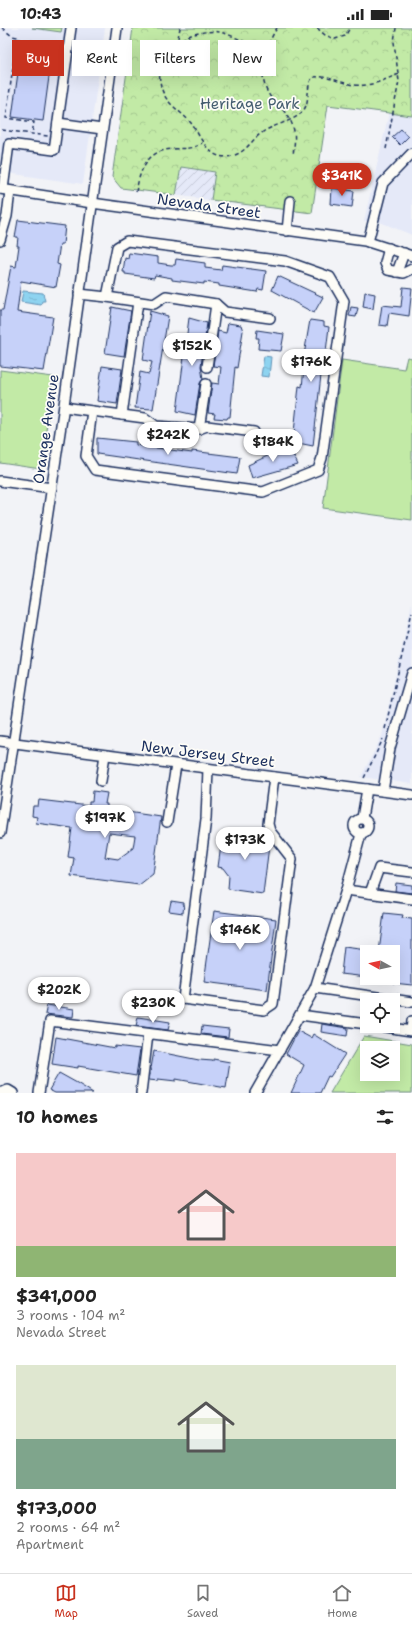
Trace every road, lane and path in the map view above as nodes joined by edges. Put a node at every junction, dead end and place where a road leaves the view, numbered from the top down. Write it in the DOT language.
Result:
graph roads {
  1 [pos="2,28"];
  2 [pos="71,28"];
  3 [pos="117,28"];
  4 [pos="180,28"];
  5 [pos="215,28"];
  6 [pos="277,28"];
  7 [pos="317,28"];
  8 [pos="350,28"];
  9 [pos="396,28"];
  10 [pos="215,31"];
  11 [pos="178,38"];
  12 [pos="17,39"];
  13 [pos="26,40"];
  14 [pos="238,40"];
  15 [pos="270,40"];
  16 [pos="399,74"];
  17 [pos="264,76"];
  18 [pos="289,119"];
  19 [pos="58,122"];
  20 [pos="102,128"];
  21 [pos="2,130"];
  22 [pos="32,134"];
  23 [pos="49,136"];
  24 [pos="202,143"];
  25 [pos="386,149"];
  26 [pos="412,153"];
  27 [pos="293,155"];
  28 [pos="4,190"];
  29 [pos="136,192"];
  30 [pos="290,201"];
  31 [pos="92,203"];
  32 [pos="287,231"];
  33 [pos="0,240"];
  34 [pos="368,242"];
  35 [pos="389,248"];
  36 [pos="408,255"];
  37 [pos="412,269"];
  38 [pos="397,272"];
  39 [pos="79,294"];
  40 [pos="108,297"];
  41 [pos="138,302"];
  42 [pos="216,304"];
  43 [pos="270,318"];
  44 [pos="207,367"];
  45 [pos="206,384"];
  46 [pos="64,406"];
  47 [pos="92,411"];
  48 [pos="122,415"];
  49 [pos="199,429"];
  50 [pos="254,432"];
  51 [pos="0,481"];
  52 [pos="52,488"];
  53 [pos="412,612"];
  54 [pos="412,673"];
  55 [pos="385,729"];
  56 [pos="384,737"];
  57 [pos="0,741"];
  58 [pos="14,743"];
  59 [pos="105,755"];
  60 [pos="176,765"];
  61 [pos="208,769"];
  62 [pos="274,777"];
  63 [pos="364,778"];
  64 [pos="101,781"];
  65 [pos="367,789"];
  66 [pos="384,791"];
  67 [pos="412,795"];
  68 [pos="167,822"];
  69 [pos="0,833"];
  70 [pos="412,872"];
  71 [pos="346,890"];
  72 [pos="370,893"];
  73 [pos="412,899"];
  74 [pos="315,988"];
  75 [pos="412,1002"];
  76 [pos="300,1014"];
  77 [pos="412,1022"];
  78 [pos="360,1023"];
  79 [pos="400,1029"];
  80 [pos="148,1034"];
  81 [pos="280,1050"];
  82 [pos="1,1093"];
  83 [pos="13,1093"];
  84 [pos="39,1093"];
  85 [pos="141,1093"];
  86 [pos="255,1093"];
  1 -- 12 [label="path"];
  2 -- 19 [label="street"];
  3 -- 20 [label="street, Orange Avenue"];
  4 -- 11 [label="path"];
  5 -- 10 [label="path"];
  6 -- 15 [label="path"];
  7 -- 8 [label="path"];
  9 -- 16 [label="path"];
  10 -- 11 [label="path"];
  10 -- 14 [label="path"];
  11 -- 24 [label="path"];
  12 -- 13 [label="path"];
  12 -- 22 [label="path"];
  16 -- 18 [label="path"];
  16 -- 25 [label="path"];
  17 -- 18 [label="path"];
  18 -- 24 [label="path"];
  18 -- 27 [label="path"];
  19 -- 20 [label="street"];
  19 -- 28 [label="street"];
  20 -- 31 [label="street, Orange Avenue"];
  21 -- 22 [label="path"];
  22 -- 23 [label="path"];
  24 -- 29 [label="path"];
  26 -- 34 [label="street"];
  28 -- 31 [label="street, Nevada Street"];
  28 -- 33 [label="street"];
  30 -- 32 [label="street"];
  31 -- 32 [label="street, Nevada Street"];
  31 -- 39 [label="street, Orange Avenue"];
  32 -- 34 [label="street, Nevada Street"];
  34 -- 35 [label="street, Nevada Street"];
  35 -- 36 [label="street, Nevada Street"];
  35 -- 38 [label="street"];
  36 -- 38 [label="street"];
  37 -- 38 [label="street"];
  39 -- 40 [label="street"];
  39 -- 46 [label="street, Orange Avenue"];
  40 -- 41 [label="street"];
  40 -- 47 [label="street"];
  41 -- 42 [label="street"];
  41 -- 48 [label="street"];
  42 -- 43 [label="street"];
  42 -- 44 [label="street"];
  45 -- 49 [label="street"];
  46 -- 47 [label="street"];
  46 -- 52 [label="street, Orange Avenue"];
  47 -- 48 [label="street"];
  48 -- 49 [label="street"];
  49 -- 50 [label="street"];
  51 -- 52 [label="street"];
  52 -- 58 [label="street, Orange Avenue"];
  53 -- 55 [label="path"];
  54 -- 66 [label="street"];
  56 -- 63 [label="path"];
  57 -- 58 [label="street, New Jersey Street"];
  58 -- 59 [label="street, New Jersey Street"];
  58 -- 69 [label="street, Orange Avenue"];
  59 -- 60 [label="street, New Jersey Street"];
  59 -- 64 [label="street"];
  60 -- 61 [label="street, New Jersey Street"];
  60 -- 68 [label="street"];
  61 -- 62 [label="street, New Jersey Street"];
  61 -- 62 [label="street"];
  62 -- 65 [label="street, New Jersey Street"];
  65 -- 66 [label="street, New Jersey Street"];
  65 -- 71 [label="street"];
  66 -- 67 [label="street, New Jersey Street"];
  70 -- 72 [label="street"];
  71 -- 72 [label="street"];
  71 -- 74 [label="street"];
  72 -- 73 [label="street"];
  74 -- 75 [label="street"];
  74 -- 76 [label="street"];
  76 -- 78 [label="street"];
  76 -- 81 [label="street"];
  77 -- 79 [label="street"];
  80 -- 81 [label="street"];
  80 -- 84 [label="street"];
  80 -- 85 [label="street"];
  81 -- 86 [label="street"];
  82 -- 83 [label="street"];
}
